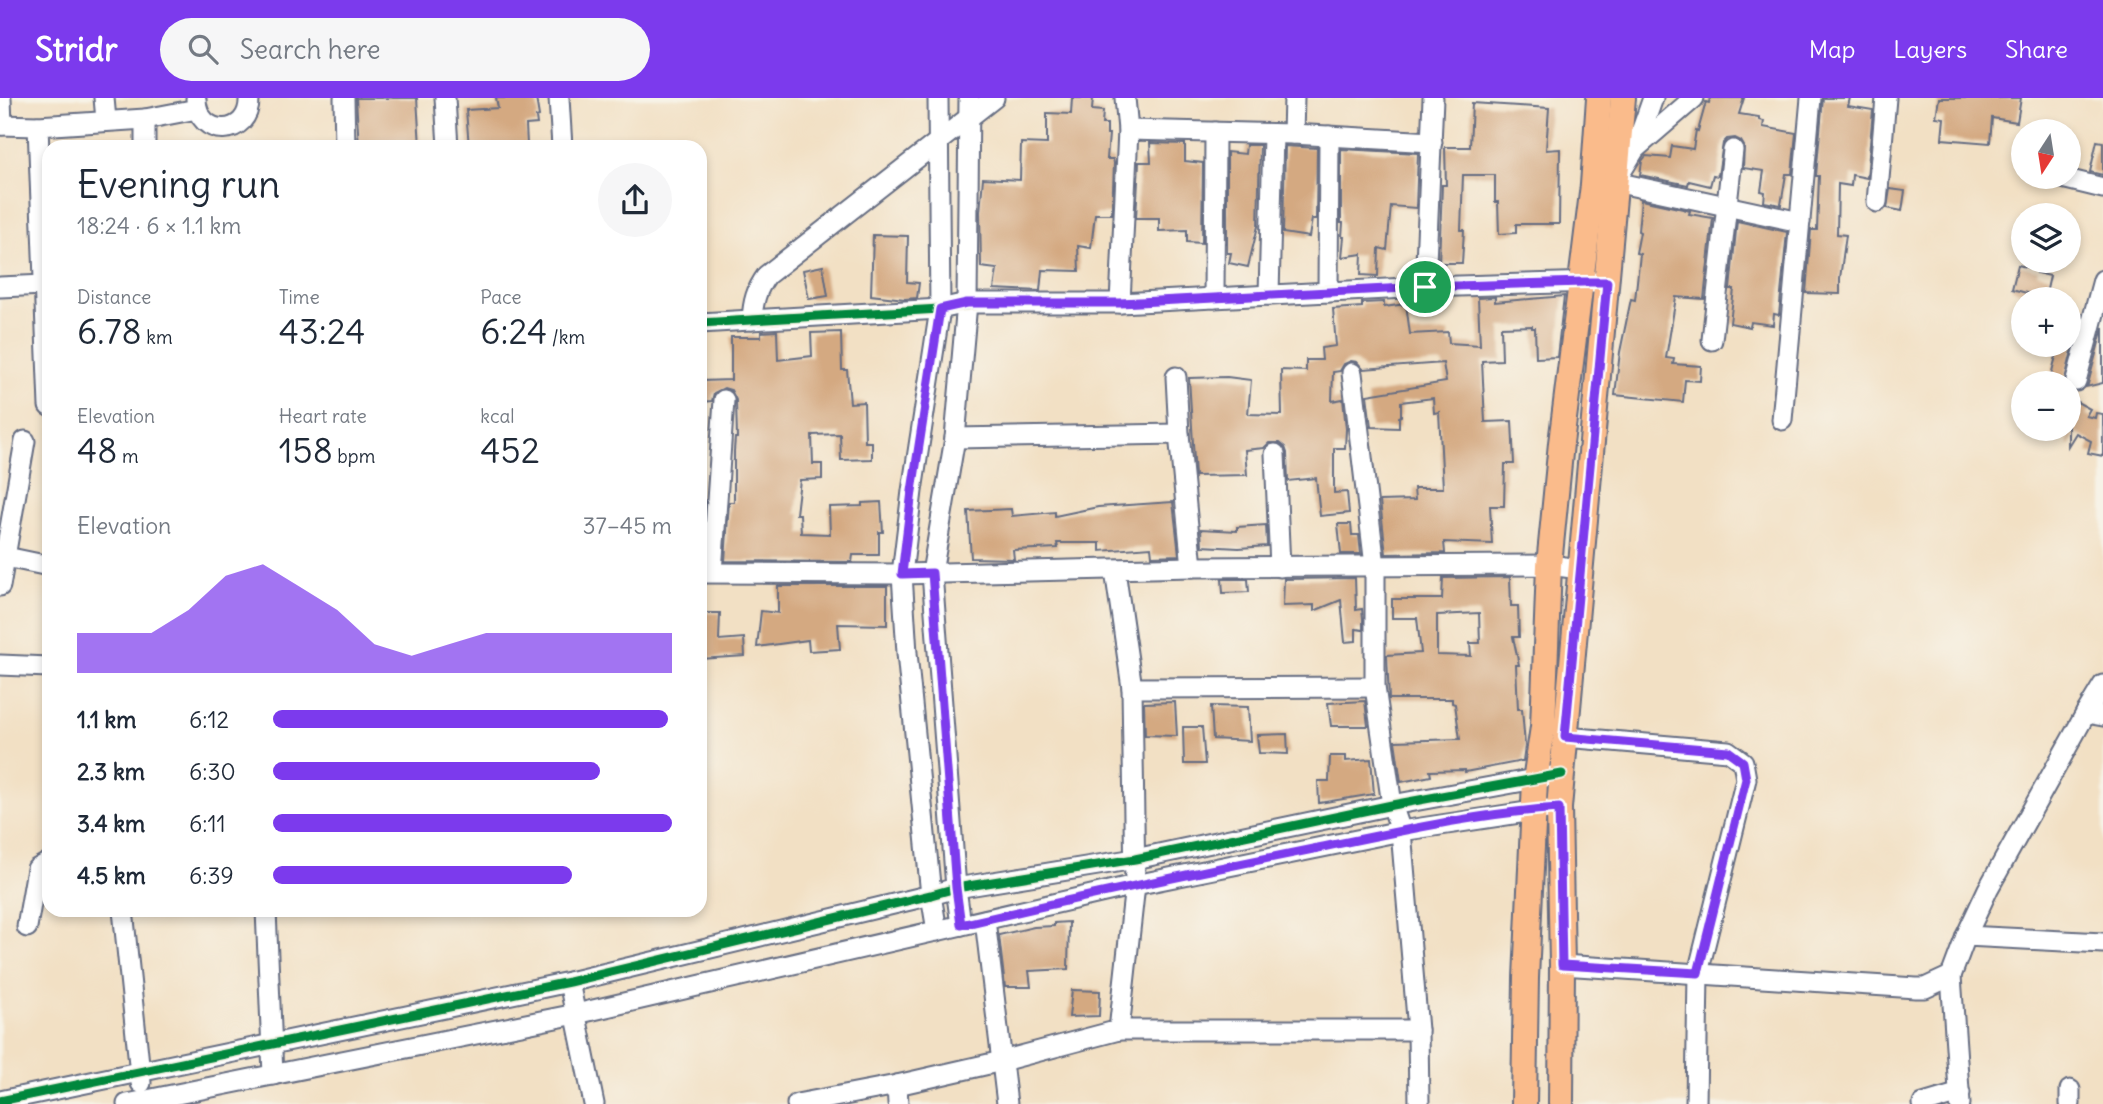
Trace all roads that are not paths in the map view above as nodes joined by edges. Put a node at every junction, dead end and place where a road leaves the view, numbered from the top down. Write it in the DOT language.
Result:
graph roads {
  1 [pos="1,98"];
  2 [pos="104,98"];
  3 [pos="249,98"];
  4 [pos="344,98"];
  5 [pos="445,98"];
  6 [pos="559,98"];
  7 [pos="938,98"];
  8 [pos="969,98"];
  9 [pos="994,98"];
  10 [pos="1125,98"];
  11 [pos="1294,98"];
  12 [pos="1433,98"];
  13 [pos="1599,98"];
  14 [pos="1623,98"];
  15 [pos="1653,98"];
  16 [pos="1694,98"];
  17 [pos="1811,98"];
  18 [pos="1886,98"];
  19 [pos="197,104"];
  20 [pos="969,118"];
  21 [pos="145,119"];
  22 [pos="106,120"];
  23 [pos="1,125"];
  24 [pos="38,126"];
  25 [pos="1128,130"];
  26 [pos="1215,132"];
  27 [pos="1283,134"];
  28 [pos="1329,136"];
  29 [pos="223,138"];
  30 [pos="145,140"];
  31 [pos="345,140"];
  32 [pos="448,140"];
  33 [pos="562,140"];
  34 [pos="940,141"];
  35 [pos="1432,142"];
  36 [pos="1636,149"];
  37 [pos="1733,150"];
  38 [pos="1615,182"];
  39 [pos="2081,183"];
  40 [pos="2103,188"];
  41 [pos="1877,202"];
  42 [pos="1728,205"];
  43 [pos="42,217"];
  44 [pos="1800,222"];
  45 [pos="2103,280"];
  46 [pos="1595,282"];
  47 [pos="42,285"];
  48 [pos="0,287"];
  49 [pos="1425,287"];
  50 [pos="1328,292"];
  51 [pos="1269,295"];
  52 [pos="1214,298"];
  53 [pos="967,303"];
  54 [pos="1120,303"];
  55 [pos="940,309"];
  56 [pos="752,320"];
  57 [pos="707,323"];
  58 [pos="1713,340"];
  59 [pos="2079,371"];
  60 [pos="1352,373"];
  61 [pos="1176,377"];
  62 [pos="724,400"];
  63 [pos="1782,420"];
  64 [pos="1179,434"];
  65 [pos="954,438"];
  66 [pos="24,441"];
  67 [pos="1275,454"];
  68 [pos="6,557"];
  69 [pos="707,563"];
  70 [pos="42,565"];
  71 [pos="1549,565"];
  72 [pos="1375,566"];
  73 [pos="1192,567"];
  74 [pos="1280,567"];
  75 [pos="1580,569"];
  76 [pos="1115,570"];
  77 [pos="707,573"];
  78 [pos="932,573"];
  79 [pos="902,574"];
  80 [pos="0,586"];
  81 [pos="0,665"];
  82 [pos="42,667"];
  83 [pos="2103,685"];
  84 [pos="1375,687"];
  85 [pos="1132,688"];
  86 [pos="2095,715"];
  87 [pos="1565,737"];
  88 [pos="1562,774"];
  89 [pos="1535,780"];
  90 [pos="1392,805"];
  91 [pos="1559,808"];
  92 [pos="1534,810"];
  93 [pos="1401,831"];
  94 [pos="1135,859"];
  95 [pos="42,866"];
  96 [pos="1135,885"];
  97 [pos="956,888"];
  98 [pos="931,895"];
  99 [pos="124,917"];
  100 [pos="266,917"];
  101 [pos="985,919"];
  102 [pos="961,925"];
  103 [pos="27,927"];
  104 [pos="937,931"];
  105 [pos="1966,936"];
  106 [pos="2103,943"];
  107 [pos="1562,965"];
  108 [pos="1698,973"];
  109 [pos="1951,976"];
  110 [pos="569,982"];
  111 [pos="576,1014"];
  112 [pos="1119,1030"];
  113 [pos="1418,1030"];
  114 [pos="271,1044"];
  115 [pos="1002,1061"];
  116 [pos="140,1072"];
  117 [pos="273,1075"];
  118 [pos="897,1095"];
  119 [pos="1960,1098"];
  120 [pos="0,1101"];
  121 [pos="135,1102"];
  122 [pos="594,1104"];
  123 [pos="797,1104"];
  124 [pos="1007,1104"];
  125 [pos="1419,1104"];
  126 [pos="1524,1104"];
  127 [pos="1561,1104"];
  128 [pos="1696,1104"];
  129 [pos="1923,1104"];
  1 -- 23 [label="street"];
  2 -- 22 [label="street"];
  3 -- 29 [label="street"];
  4 -- 31 [label="street"];
  5 -- 32 [label="street"];
  6 -- 33 [label="street"];
  7 -- 34 [label="street"];
  8 -- 20 [label="street"];
  9 -- 20 [label="street"];
  10 -- 25 [label="street"];
  11 -- 27 [label="street"];
  12 -- 35 [label="street"];
  13 -- 46 [label="main road"];
  14 -- 38 [label="main road"];
  15 -- 36 [label="street"];
  16 -- 36 [label="street"];
  17 -- 44 [label="street"];
  18 -- 41 [label="street"];
  19 -- 21 [label="street"];
  19 -- 29 [label="street"];
  20 -- 34 [label="street"];
  20 -- 53 [label="street"];
  21 -- 22 [label="street"];
  21 -- 30 [label="street"];
  22 -- 24 [label="street"];
  23 -- 24 [label="street"];
  24 -- 43 [label="street"];
  25 -- 26 [label="street"];
  25 -- 54 [label="street"];
  26 -- 27 [label="street"];
  26 -- 52 [label="street"];
  27 -- 28 [label="street"];
  27 -- 51 [label="street"];
  28 -- 35 [label="street"];
  28 -- 50 [label="street"];
  34 -- 55 [label="street"];
  34 -- 56 [label="street"];
  35 -- 49 [label="street"];
  36 -- 38 [label="street"];
  37 -- 42 [label="street"];
  38 -- 42 [label="street"];
  38 -- 46 [label="main road"];
  39 -- 40 [label="street"];
  42 -- 44 [label="street"];
  42 -- 58 [label="street"];
  44 -- 63 [label="street"];
  45 -- 59 [label="street"];
  46 -- 49 [label="street"];
  46 -- 71 [label="main road"];
  46 -- 75 [label="main road"];
  47 -- 48 [label="street"];
  49 -- 50 [label="street"];
  50 -- 51 [label="street"];
  51 -- 52 [label="street"];
  52 -- 54 [label="street"];
  53 -- 54 [label="street"];
  53 -- 55 [label="street"];
  53 -- 65 [label="street"];
  55 -- 56 [label="street"];
  55 -- 79 [label="street"];
  56 -- 57 [label="street"];
  60 -- 72 [label="street"];
  61 -- 64 [label="street"];
  62 -- 69 [label="street"];
  64 -- 65 [label="street"];
  64 -- 73 [label="street"];
  65 -- 78 [label="street"];
  66 -- 68 [label="street"];
  67 -- 74 [label="street"];
  68 -- 70 [label="street"];
  68 -- 80 [label="street"];
  71 -- 72 [label="street"];
  71 -- 75 [label="street"];
  71 -- 89 [label="main road"];
  72 -- 74 [label="street"];
  72 -- 84 [label="street"];
  73 -- 74 [label="street"];
  73 -- 76 [label="street"];
  75 -- 87 [label="main road"];
  76 -- 78 [label="street"];
  76 -- 85 [label="street"];
  77 -- 79 [label="street"];
  78 -- 79 [label="street"];
  78 -- 97 [label="street"];
  79 -- 98 [label="street"];
  81 -- 82 [label="street"];
  83 -- 86 [label="street"];
  84 -- 85 [label="street"];
  84 -- 90 [label="street"];
  85 -- 94 [label="street"];
  86 -- 105 [label="street"];
  87 -- 88 [label="main road"];
  87 -- 108 [label="street"];
  88 -- 89 [label="street"];
  88 -- 91 [label="main road"];
  89 -- 90 [label="street"];
  89 -- 92 [label="main road"];
  90 -- 93 [label="street"];
  90 -- 94 [label="street"];
  91 -- 92 [label="street"];
  91 -- 107 [label="main road"];
  92 -- 93 [label="street"];
  92 -- 126 [label="main road"];
  93 -- 96 [label="street"];
  93 -- 113 [label="street"];
  94 -- 96 [label="street"];
  94 -- 97 [label="street"];
  95 -- 103 [label="street"];
  96 -- 101 [label="street"];
  96 -- 112 [label="street"];
  97 -- 98 [label="street"];
  97 -- 102 [label="street"];
  98 -- 104 [label="street"];
  98 -- 110 [label="street"];
  99 -- 116 [label="street"];
  100 -- 114 [label="street"];
  101 -- 102 [label="street"];
  101 -- 115 [label="street"];
  102 -- 104 [label="street"];
  104 -- 111 [label="street"];
  105 -- 106 [label="street"];
  105 -- 109 [label="street"];
  107 -- 108 [label="street"];
  107 -- 127 [label="main road"];
  108 -- 109 [label="street"];
  108 -- 128 [label="street"];
  109 -- 119 [label="street"];
  110 -- 111 [label="street"];
  110 -- 114 [label="street"];
  111 -- 117 [label="street"];
  111 -- 122 [label="street"];
  112 -- 113 [label="street"];
  112 -- 115 [label="street"];
  113 -- 125 [label="street"];
  114 -- 116 [label="street"];
  114 -- 117 [label="street"];
  115 -- 118 [label="street"];
  115 -- 124 [label="street"];
  116 -- 120 [label="street"];
  116 -- 121 [label="street"];
  117 -- 121 [label="street"];
  118 -- 123 [label="street"];
  119 -- 129 [label="street"];
}
